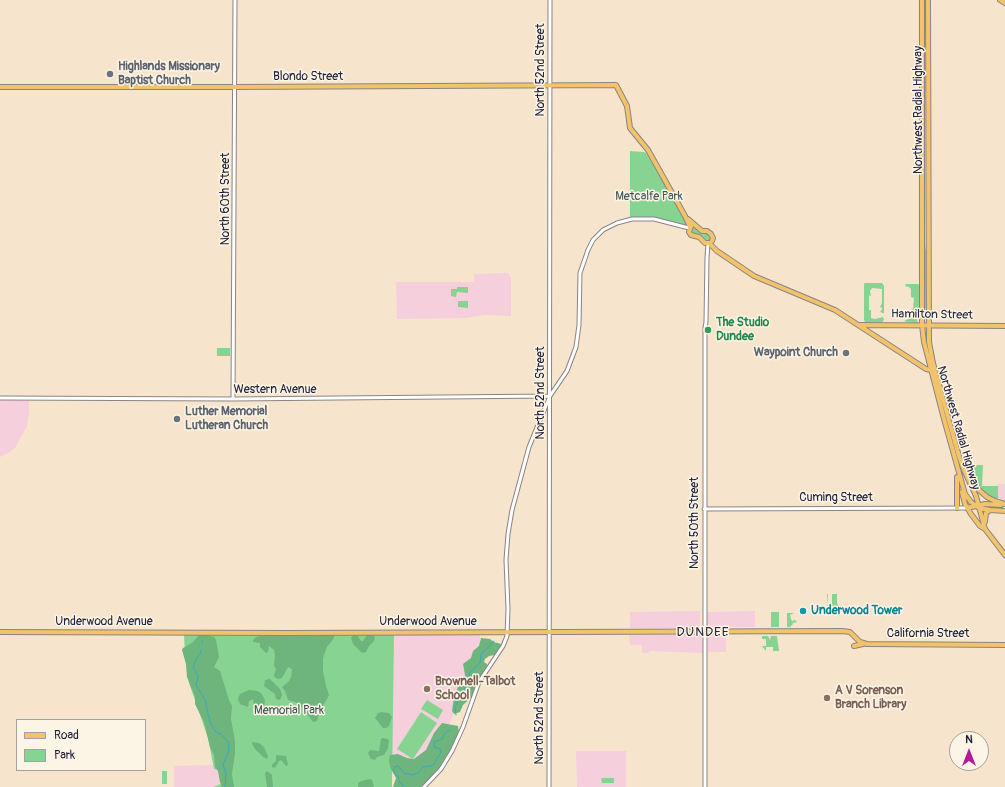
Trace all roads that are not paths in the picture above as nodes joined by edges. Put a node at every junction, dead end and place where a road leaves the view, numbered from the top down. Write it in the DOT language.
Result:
graph roads {
  1 [pos="235,0"];
  2 [pos="550,0"];
  3 [pos="922,0"];
  4 [pos="928,0"];
  5 [pos="1000,0"];
  6 [pos="1005,3"];
  7 [pos="550,85"];
  8 [pos="0,87"];
  9 [pos="235,87"];
  10 [pos="922,125"];
  11 [pos="916,150"];
  12 [pos="685,216"];
  13 [pos="695,225"];
  14 [pos="689,229"];
  15 [pos="708,242"];
  16 [pos="860,325"];
  17 [pos="922,325"];
  18 [pos="929,325"];
  19 [pos="1005,326"];
  20 [pos="931,370"];
  21 [pos="550,396"];
  22 [pos="0,398"];
  23 [pos="233,399"];
  24 [pos="958,470"];
  25 [pos="968,480"];
  26 [pos="962,486"];
  27 [pos="1005,504"];
  28 [pos="978,506"];
  29 [pos="957,508"];
  30 [pos="967,508"];
  31 [pos="704,509"];
  32 [pos="990,510"];
  33 [pos="1005,511"];
  34 [pos="985,527"];
  35 [pos="1005,555"];
  36 [pos="0,632"];
  37 [pos="507,632"];
  38 [pos="549,632"];
  39 [pos="705,632"];
  40 [pos="864,644"];
  41 [pos="1005,645"];
  42 [pos="854,646"];
  43 [pos="424,787"];
  44 [pos="549,787"];
  45 [pos="705,787"];
  1 -- 9 [label="street, North 60th Street"];
  2 -- 7 [label="street, North 52nd Street"];
  3 -- 10 [label="main road, Northwest Radial Highway"];
  4 -- 18 [label="main road, Northwest Radial Highway"];
  5 -- 6 [label="main road"];
  7 -- 9 [label="main road, Blondo Street"];
  7 -- 12 [label="main road, Blondo Street"];
  7 -- 21 [label="street, North 52nd Street"];
  8 -- 9 [label="main road, Blondo Street"];
  9 -- 23 [label="street, North 60th Street"];
  10 -- 11 [label="main road"];
  10 -- 17 [label="main road, Northwest Radial Highway"];
  12 -- 13 [label="main road"];
  12 -- 14 [label="main road"];
  13 -- 14 [label="main road"];
  13 -- 15 [label="main road"];
  14 -- 15 [label="main road"];
  14 -- 21 [label="street"];
  15 -- 16 [label="main road"];
  15 -- 31 [label="street, North 50th Street"];
  16 -- 17 [label="main road, Hamilton Street"];
  16 -- 20 [label="main road"];
  17 -- 18 [label="main road, Hamilton Street"];
  17 -- 20 [label="main road, Northwest Radial Highway"];
  18 -- 19 [label="main road, Hamilton Street"];
  18 -- 25 [label="main road, Northwest Radial Highway"];
  20 -- 24 [label="main road, Northwest Radial Highway"];
  21 -- 23 [label="street, Western Avenue"];
  21 -- 37 [label="street"];
  21 -- 38 [label="street, North 52nd Street"];
  22 -- 23 [label="street, Western Avenue"];
  24 -- 26 [label="main road, Northwest Radial Highway"];
  24 -- 29 [label="main road"];
  25 -- 27 [label="main road"];
  25 -- 28 [label="main road, Northwest Radial Highway"];
  26 -- 28 [label="main road, Northwest Radial Highway"];
  26 -- 30 [label="main road"];
  27 -- 28 [label="main road, Cuming Street"];
  28 -- 30 [label="main road, Cuming Street"];
  28 -- 32 [label="main road, Cuming Street"];
  28 -- 34 [label="main road"];
  29 -- 30 [label="street, Cuming Street"];
  29 -- 31 [label="street, Cuming Street"];
  30 -- 34 [label="main road"];
  31 -- 39 [label="street, North 50th Street"];
  32 -- 33 [label="main road, Cuming Street"];
  32 -- 34 [label="main road"];
  34 -- 35 [label="main road"];
  36 -- 37 [label="main road, Underwood Avenue"];
  37 -- 38 [label="main road, Underwood Avenue"];
  37 -- 43 [label="street"];
  38 -- 39 [label="main road, Underwood Avenue"];
  38 -- 44 [label="street, North 52nd Street"];
  39 -- 40 [label="main road, Underwood Avenue"];
  39 -- 45 [label="street, North 50th Street"];
  40 -- 41 [label="main road, California Street"];
  40 -- 42 [label="main road, California Street"];
}
